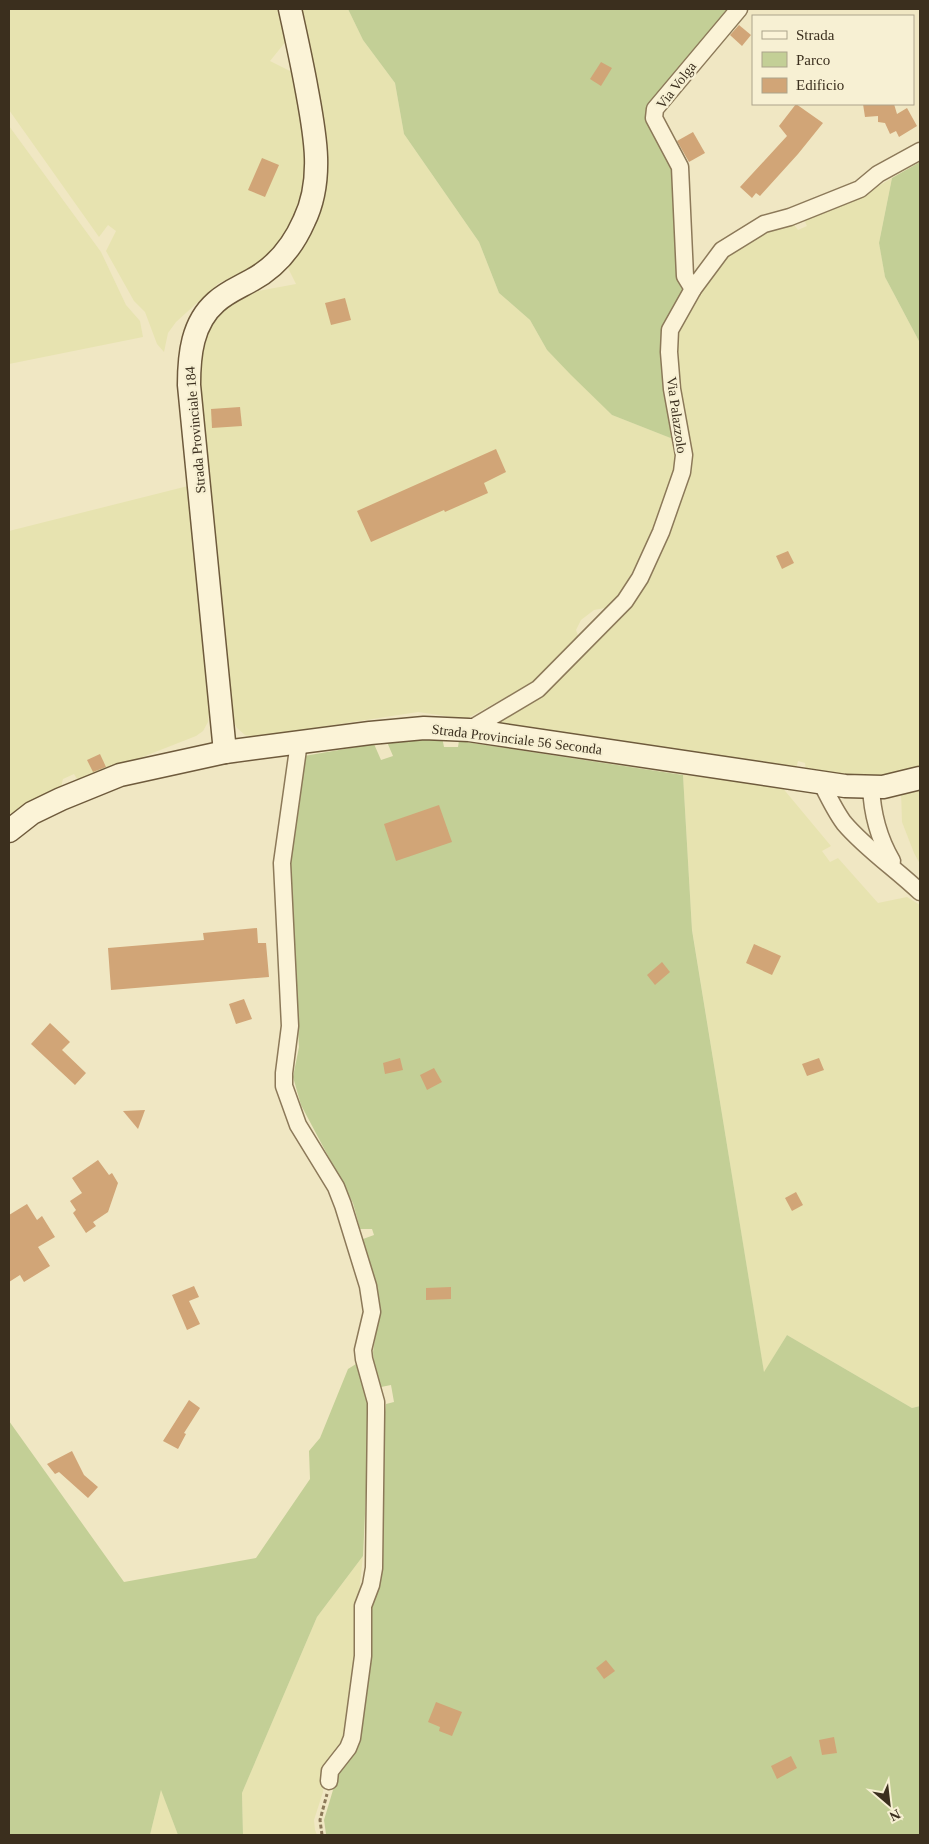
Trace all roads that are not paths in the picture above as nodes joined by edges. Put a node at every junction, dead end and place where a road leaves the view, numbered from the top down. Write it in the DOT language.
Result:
graph roads {
  1 [pos="290,9"];
  2 [pos="739,9"];
  3 [pos="920,151"];
  4 [pos="693,288"];
  5 [pos="469,730"];
  6 [pos="299,742"];
  7 [pos="225,752"];
  8 [pos="920,778"];
  9 [pos="821,782"];
  10 [pos="871,786"];
  11 [pos="9,831"];
  12 [pos="897,870"];
  13 [pos="920,892"];
  14 [pos="329,1781"];
  1 -- 7 [label="street, Strada Provinciale 184"];
  2 -- 4 [label="street, Via Volga"];
  3 -- 4 [label="street, Via Palazzolo"];
  4 -- 5 [label="street, Via Palazzolo"];
  5 -- 6 [label="street, Strada Provinciale 56 Seconda"];
  5 -- 9 [label="street, Strada Provinciale 56 Seconda"];
  6 -- 7 [label="street, Strada Provinciale 56 Seconda"];
  6 -- 14 [label="street"];
  7 -- 11 [label="street, Strada Provinciale 56 Seconda"];
  8 -- 10 [label="street, Strada Provinciale 56 Seconda"];
  9 -- 10 [label="street, Strada Provinciale 56 Seconda"];
  9 -- 12 [label="street"];
  10 -- 12 [label="street"];
  12 -- 13 [label="street"];
}
